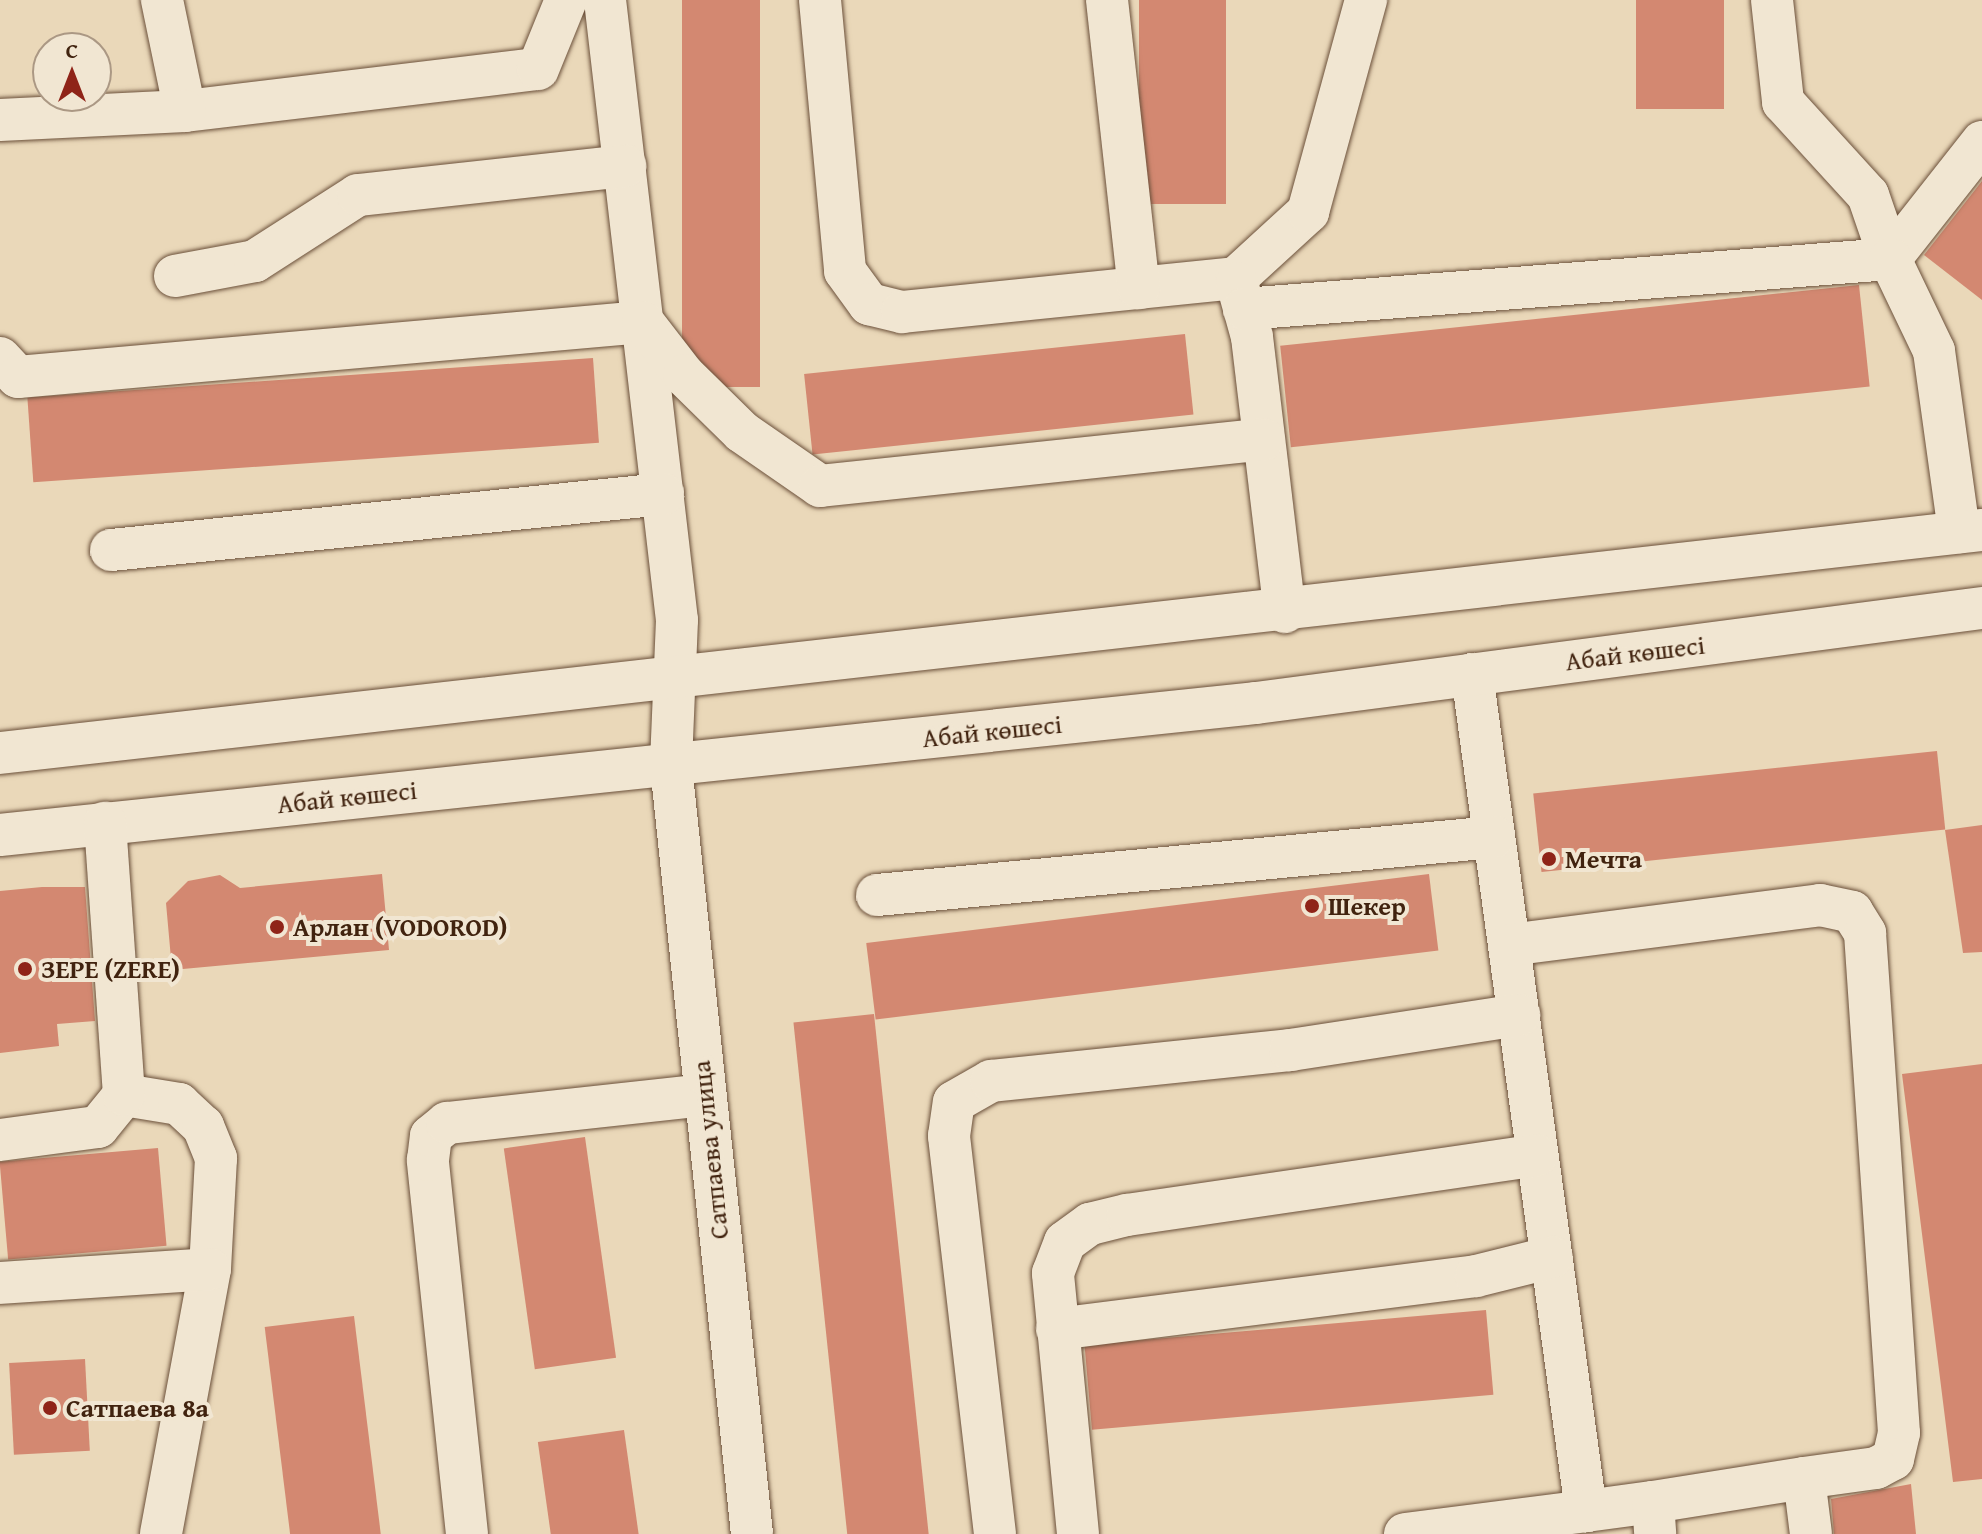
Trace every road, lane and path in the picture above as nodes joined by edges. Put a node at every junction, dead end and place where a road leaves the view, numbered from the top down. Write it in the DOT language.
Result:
graph roads {
  1 [pos="162,0"];
  2 [pos="566,0"];
  3 [pos="605,0"];
  4 [pos="820,0"];
  5 [pos="1107,0"];
  6 [pos="1366,0"];
  7 [pos="1772,0"];
  8 [pos="185,111"];
  9 [pos="0,120"];
  10 [pos="1982,142"];
  11 [pos="625,166"];
  12 [pos="1890,259"];
  13 [pos="175,276"];
  14 [pos="1139,288"];
  15 [pos="1240,293"];
  16 [pos="643,322"];
  17 [pos="0,358"];
  18 [pos="1264,439"];
  19 [pos="663,494"];
  20 [pos="1970,531"];
  21 [pos="111,550"];
  22 [pos="1982,608"];
  23 [pos="1285,612"];
  24 [pos="1472,674"];
  25 [pos="670,682"];
  26 [pos="0,753"];
  27 [pos="671,766"];
  28 [pos="105,823"];
  29 [pos="0,835"];
  30 [pos="1494,837"];
  31 [pos="877,895"];
  32 [pos="1509,945"];
  33 [pos="1519,1015"];
  34 [pos="124,1095"];
  35 [pos="703,1095"];
  36 [pos="0,1140"];
  37 [pos="1537,1155"];
  38 [pos="1552,1257"];
  39 [pos="210,1269"];
  40 [pos="0,1283"];
  41 [pos="1057,1329"];
  42 [pos="1804,1478"];
  43 [pos="1586,1511"];
  44 [pos="1654,1518"];
  45 [pos="161,1534"];
  46 [pos="467,1534"];
  47 [pos="752,1534"];
  48 [pos="995,1534"];
  49 [pos="1078,1534"];
  50 [pos="1405,1534"];
  51 [pos="1811,1534"];
  1 -- 8 [label="street"];
  2 -- 8 [label="street"];
  3 -- 11 [label="street, Сатпаева улица"];
  4 -- 14 [label="street"];
  5 -- 14 [label="street"];
  6 -- 15 [label="street"];
  7 -- 12 [label="street"];
  8 -- 9 [label="street"];
  10 -- 12 [label="street"];
  11 -- 13 [label="street"];
  11 -- 16 [label="street, Сатпаева улица"];
  12 -- 15 [label="street"];
  12 -- 20 [label="street"];
  14 -- 15 [label="street"];
  15 -- 18 [label="street"];
  16 -- 17 [label="street"];
  16 -- 18 [label="street"];
  16 -- 19 [label="street, Сатпаева улица"];
  18 -- 23 [label="street"];
  19 -- 21 [label="street"];
  19 -- 25 [label="street, Сатпаева улица"];
  20 -- 23 [label="street"];
  22 -- 24 [label="street, Абай көшесі"];
  23 -- 25 [label="street"];
  24 -- 27 [label="street, Абай көшесі"];
  24 -- 30 [label="street"];
  25 -- 26 [label="street"];
  25 -- 27 [label="street, Сатпаева улица"];
  27 -- 28 [label="street, Абай көшесі"];
  27 -- 35 [label="street, Сатпаева улица"];
  28 -- 29 [label="street, Абай көшесі"];
  28 -- 34 [label="street"];
  30 -- 31 [label="street"];
  30 -- 32 [label="street"];
  32 -- 33 [label="street"];
  32 -- 42 [label="street"];
  33 -- 37 [label="street"];
  33 -- 48 [label="street"];
  34 -- 36 [label="street"];
  34 -- 39 [label="street"];
  35 -- 46 [label="street"];
  35 -- 47 [label="street, Сатпаева улица"];
  37 -- 38 [label="street"];
  37 -- 41 [label="street"];
  38 -- 41 [label="street"];
  38 -- 43 [label="street"];
  39 -- 40 [label="street"];
  39 -- 45 [label="street"];
  41 -- 49 [label="street"];
  42 -- 44 [label="street"];
  42 -- 51 [label="street"];
  43 -- 44 [label="street"];
  43 -- 50 [label="street"];
}
